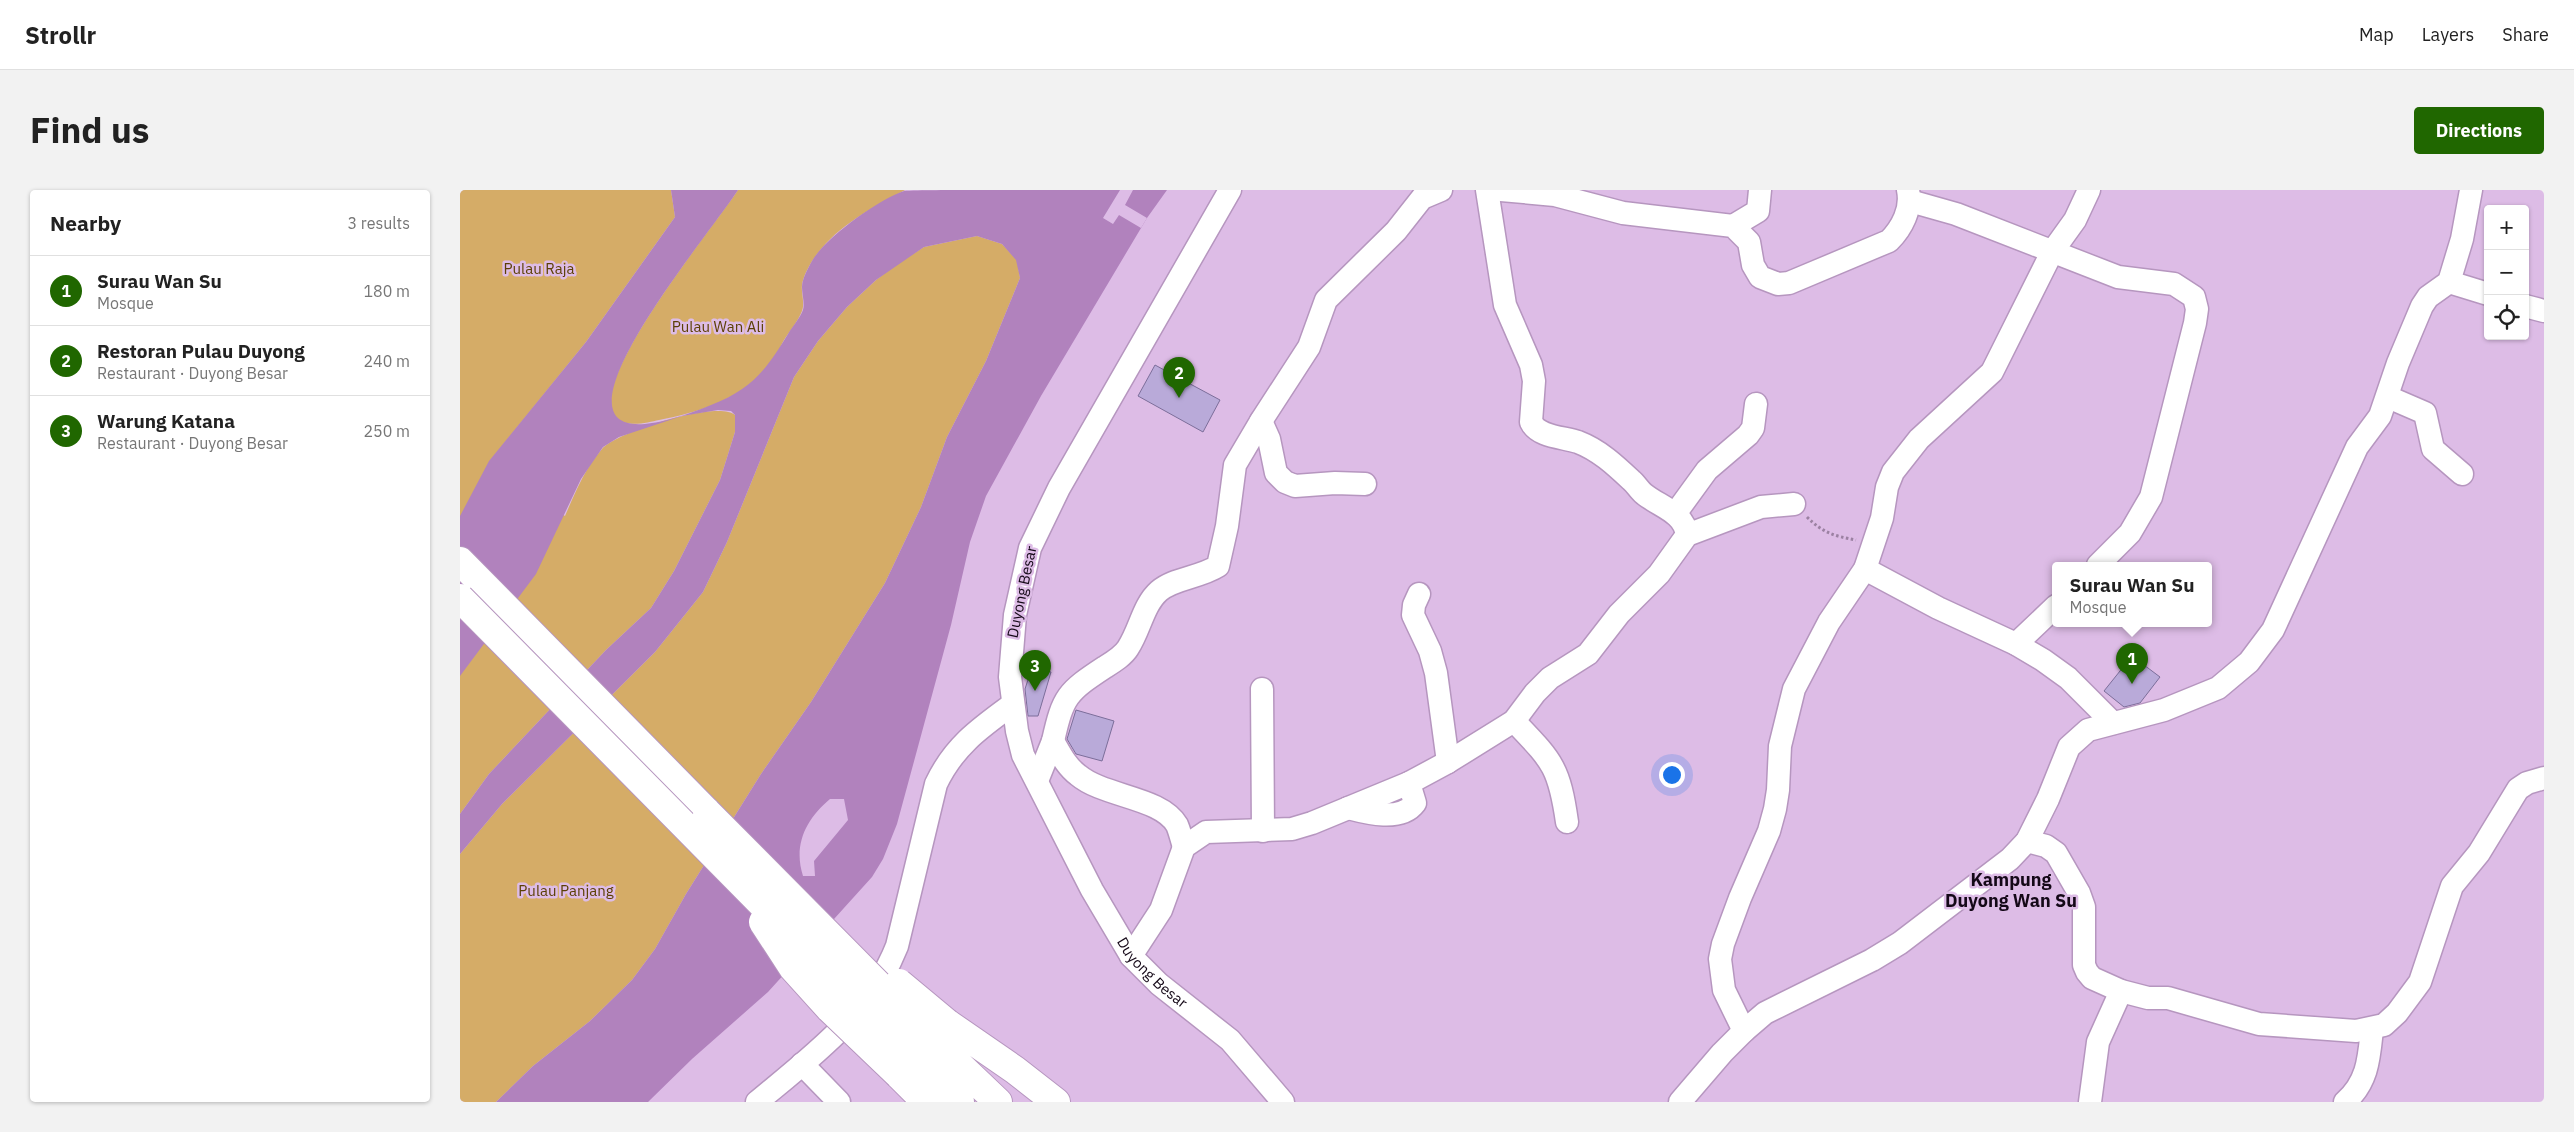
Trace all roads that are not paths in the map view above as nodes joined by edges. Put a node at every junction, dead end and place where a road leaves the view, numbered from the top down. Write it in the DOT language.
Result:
graph roads {
  1 [pos="1230,190"];
  2 [pos="1439,190"];
  3 [pos="1487,190"];
  4 [pos="1501,190"];
  5 [pos="1760,190"];
  6 [pos="2089,190"];
  7 [pos="2471,190"];
  8 [pos="1909,196"];
  9 [pos="1733,226"];
  10 [pos="2052,252"];
  11 [pos="2449,282"];
  12 [pos="2484,293"];
  13 [pos="2529,307"];
  14 [pos="2544,311"];
  15 [pos="2388,397"];
  16 [pos="1756,404"];
  17 [pos="1261,421"];
  18 [pos="2462,474"];
  19 [pos="1365,484"];
  20 [pos="1794,504"];
  21 [pos="1675,514"];
  22 [pos="1687,535"];
  23 [pos="460,561"];
  24 [pos="2101,562"];
  25 [pos="1865,569"];
  26 [pos="1419,594"];
  27 [pos="460,598"];
  28 [pos="2052,610"];
  29 [pos="2016,644"];
  30 [pos="1262,690"];
  31 [pos="1012,704"];
  32 [pos="1514,721"];
  33 [pos="2112,723"];
  34 [pos="1053,741"];
  35 [pos="1448,762"];
  36 [pos="2544,778"];
  37 [pos="1037,781"];
  38 [pos="1567,822"];
  39 [pos="1263,831"];
  40 [pos="2027,841"];
  41 [pos="1184,848"];
  42 [pos="1131,956"];
  43 [pos="2120,991"];
  44 [pos="2372,1029"];
  45 [pos="1744,1030"];
  46 [pos="942,1032"];
  47 [pos="802,1064"];
  48 [pos="908,1069"];
  49 [pos="757,1102"];
  50 [pos="839,1102"];
  51 [pos="926,1102"];
  52 [pos="960,1102"];
  53 [pos="998,1102"];
  54 [pos="1056,1102"];
  55 [pos="1283,1102"];
  56 [pos="1680,1102"];
  57 [pos="2090,1102"];
  58 [pos="2345,1102"];
  1 -- 31 [label="street, Duyong Besar"];
  2 -- 17 [label="street"];
  3 -- 21 [label="street"];
  4 -- 9 [label="street"];
  5 -- 9 [label="street"];
  6 -- 10 [label="street"];
  7 -- 11 [label="street"];
  8 -- 9 [label="street"];
  8 -- 10 [label="street"];
  10 -- 24 [label="street"];
  10 -- 25 [label="street"];
  11 -- 12 [label="street"];
  11 -- 15 [label="street"];
  13 -- 14 [label="street"];
  15 -- 18 [label="street"];
  15 -- 33 [label="street"];
  16 -- 21 [label="street"];
  17 -- 19 [label="street"];
  17 -- 34 [label="street"];
  20 -- 22 [label="street"];
  21 -- 22 [label="street"];
  22 -- 32 [label="street"];
  23 -- 46 [label="highway, bridge"];
  25 -- 29 [label="street"];
  25 -- 45 [label="street"];
  26 -- 35 [label="street"];
  27 -- 48 [label="highway, bridge"];
  28 -- 29 [label="street"];
  29 -- 33 [label="street"];
  30 -- 39 [label="street"];
  31 -- 37 [label="street, Duyong Besar"];
  31 -- 47 [label="street"];
  32 -- 35 [label="street"];
  32 -- 38 [label="street"];
  33 -- 40 [label="street"];
  34 -- 37 [label="street"];
  34 -- 41 [label="street"];
  35 -- 39 [label="street"];
  36 -- 44 [label="street"];
  37 -- 42 [label="street, Duyong Besar"];
  39 -- 41 [label="street"];
  40 -- 43 [label="street"];
  40 -- 45 [label="street"];
  41 -- 42 [label="street"];
  42 -- 55 [label="street, Duyong Besar"];
  43 -- 44 [label="street"];
  43 -- 57 [label="street"];
  44 -- 58 [label="street"];
  45 -- 56 [label="street"];
  46 -- 53 [label="highway"];
  46 -- 54 [label="highway"];
  47 -- 49 [label="street"];
  47 -- 50 [label="street"];
  48 -- 51 [label="highway"];
  48 -- 52 [label="highway"];
}
